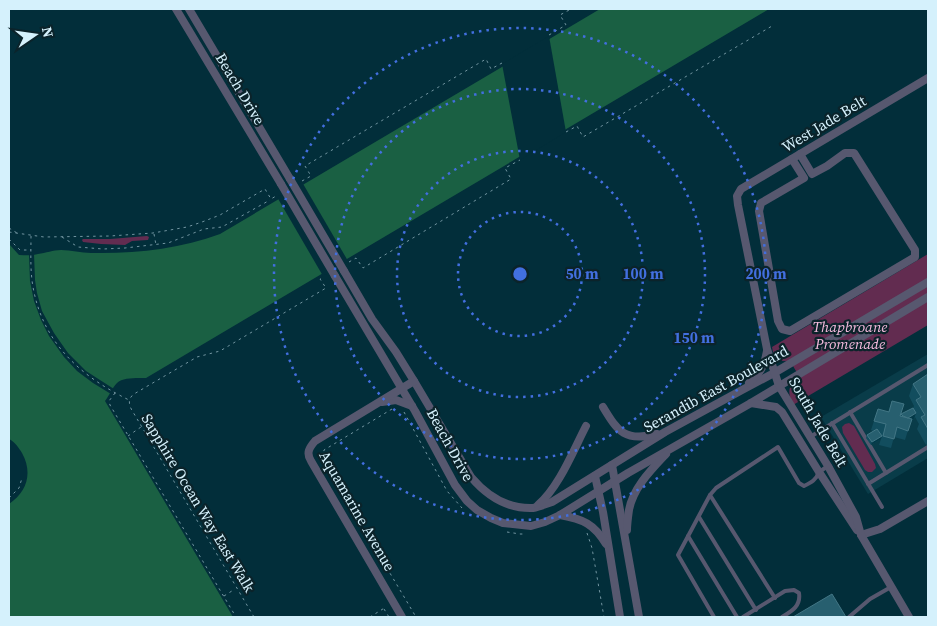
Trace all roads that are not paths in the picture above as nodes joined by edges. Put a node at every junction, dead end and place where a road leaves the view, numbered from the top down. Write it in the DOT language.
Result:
graph roads {
  1 [pos="176,9"];
  2 [pos="189,9"];
  3 [pos="928,78"];
  4 [pos="800,154"];
  5 [pos="792,159"];
  6 [pos="738,196"];
  7 [pos="928,282"];
  8 [pos="928,297"];
  9 [pos="767,349"];
  10 [pos="928,365"];
  11 [pos="774,373"];
  12 [pos="414,381"];
  13 [pos="779,386"];
  14 [pos="402,389"];
  15 [pos="742,390"];
  16 [pos="378,403"];
  17 [pos="750,403"];
  18 [pos="412,406"];
  19 [pos="603,407"];
  20 [pos="850,412"];
  21 [pos="832,423"];
  22 [pos="586,426"];
  23 [pos="665,432"];
  24 [pos="810,437"];
  25 [pos="928,447"];
  26 [pos="670,449"];
  27 [pos="612,465"];
  28 [pos="828,466"];
  29 [pos="819,472"];
  30 [pos="886,473"];
  31 [pos="595,476"];
  32 [pos="615,481"];
  33 [pos="868,484"];
  34 [pos="598,492"];
  35 [pos="710,495"];
  36 [pos="928,501"];
  37 [pos="882,507"];
  38 [pos="535,508"];
  39 [pos="560,515"];
  40 [pos="699,516"];
  41 [pos="861,535"];
  42 [pos="688,536"];
  43 [pos="626,540"];
  44 [pos="609,548"];
  45 [pos="890,587"];
  46 [pos="775,598"];
  47 [pos="756,610"];
  48 [pos="402,617"];
  49 [pos="620,617"];
  50 [pos="639,617"];
  51 [pos="714,617"];
  52 [pos="737,617"];
  53 [pos="744,617"];
  54 [pos="782,617"];
  55 [pos="849,617"];
  56 [pos="909,617"];
  1 -- 14 [label="street, Beach Drive, bridge"];
  2 -- 12 [label="street, Beach Drive, bridge"];
  3 -- 4 [label="street, West Jade Belt"];
  4 -- 5 [label="street, West Jade Belt"];
  4 -- 5 [label="street"];
  5 -- 6 [label="street, West Jade Belt"];
  6 -- 9 [label="street, South Jade Belt"];
  7 -- 11 [label="street, Serandib East Boulevard"];
  8 -- 13 [label="street, Serandib East Boulevard"];
  9 -- 11 [label="street, South Jade Belt"];
  9 -- 15 [label="street"];
  10 -- 20 [label="lane"];
  11 -- 13 [label="street, South Jade Belt"];
  11 -- 15 [label="street, Serandib East Boulevard"];
  12 -- 14 [label="street, Aquamarine Avenue"];
  12 -- 38 [label="street, Beach Drive"];
  13 -- 17 [label="street, Serandib East Boulevard"];
  13 -- 24 [label="street, South Jade Belt"];
  14 -- 16 [label="street, Aquamarine Avenue"];
  14 -- 18 [label="street, Beach Drive"];
  15 -- 23 [label="street, Serandib East Boulevard"];
  16 -- 18 [label="street"];
  16 -- 48 [label="street, Aquamarine Avenue"];
  17 -- 26 [label="street, Serandib East Boulevard"];
  17 -- 29 [label="street"];
  18 -- 39 [label="street, Beach Drive"];
  19 -- 23 [label="street"];
  20 -- 21 [label="lane"];
  20 -- 30 [label="lane"];
  21 -- 24 [label="lane"];
  21 -- 33 [label="lane"];
  22 -- 38 [label="street"];
  23 -- 27 [label="street, Serandib East Boulevard"];
  24 -- 28 [label="street, South Jade Belt"];
  25 -- 30 [label="lane"];
  26 -- 32 [label="street, Serandib East Boulevard"];
  26 -- 43 [label="street"];
  27 -- 31 [label="street, Serandib East Boulevard"];
  27 -- 32 [label="street"];
  28 -- 29 [label="lane"];
  28 -- 41 [label="street, South Jade Belt"];
  29 -- 35 [label="lane"];
  29 -- 41 [label="street"];
  30 -- 33 [label="lane"];
  31 -- 34 [label="street"];
  31 -- 38 [label="street, Beach Drive"];
  32 -- 34 [label="street, Serandib East Boulevard"];
  32 -- 43 [label="street"];
  33 -- 37 [label="lane"];
  34 -- 39 [label="street, Beach Drive"];
  34 -- 44 [label="street"];
  35 -- 40 [label="lane"];
  35 -- 46 [label="lane"];
  36 -- 41 [label="street"];
  39 -- 44 [label="street"];
  40 -- 42 [label="lane"];
  40 -- 47 [label="lane"];
  41 -- 45 [label="street, South Jade Belt"];
  42 -- 51 [label="lane"];
  42 -- 52 [label="lane"];
  43 -- 50 [label="street"];
  44 -- 49 [label="street"];
  45 -- 55 [label="lane"];
  45 -- 56 [label="street, South Jade Belt"];
  46 -- 47 [label="lane"];
  46 -- 54 [label="lane"];
  47 -- 53 [label="lane"];
}
